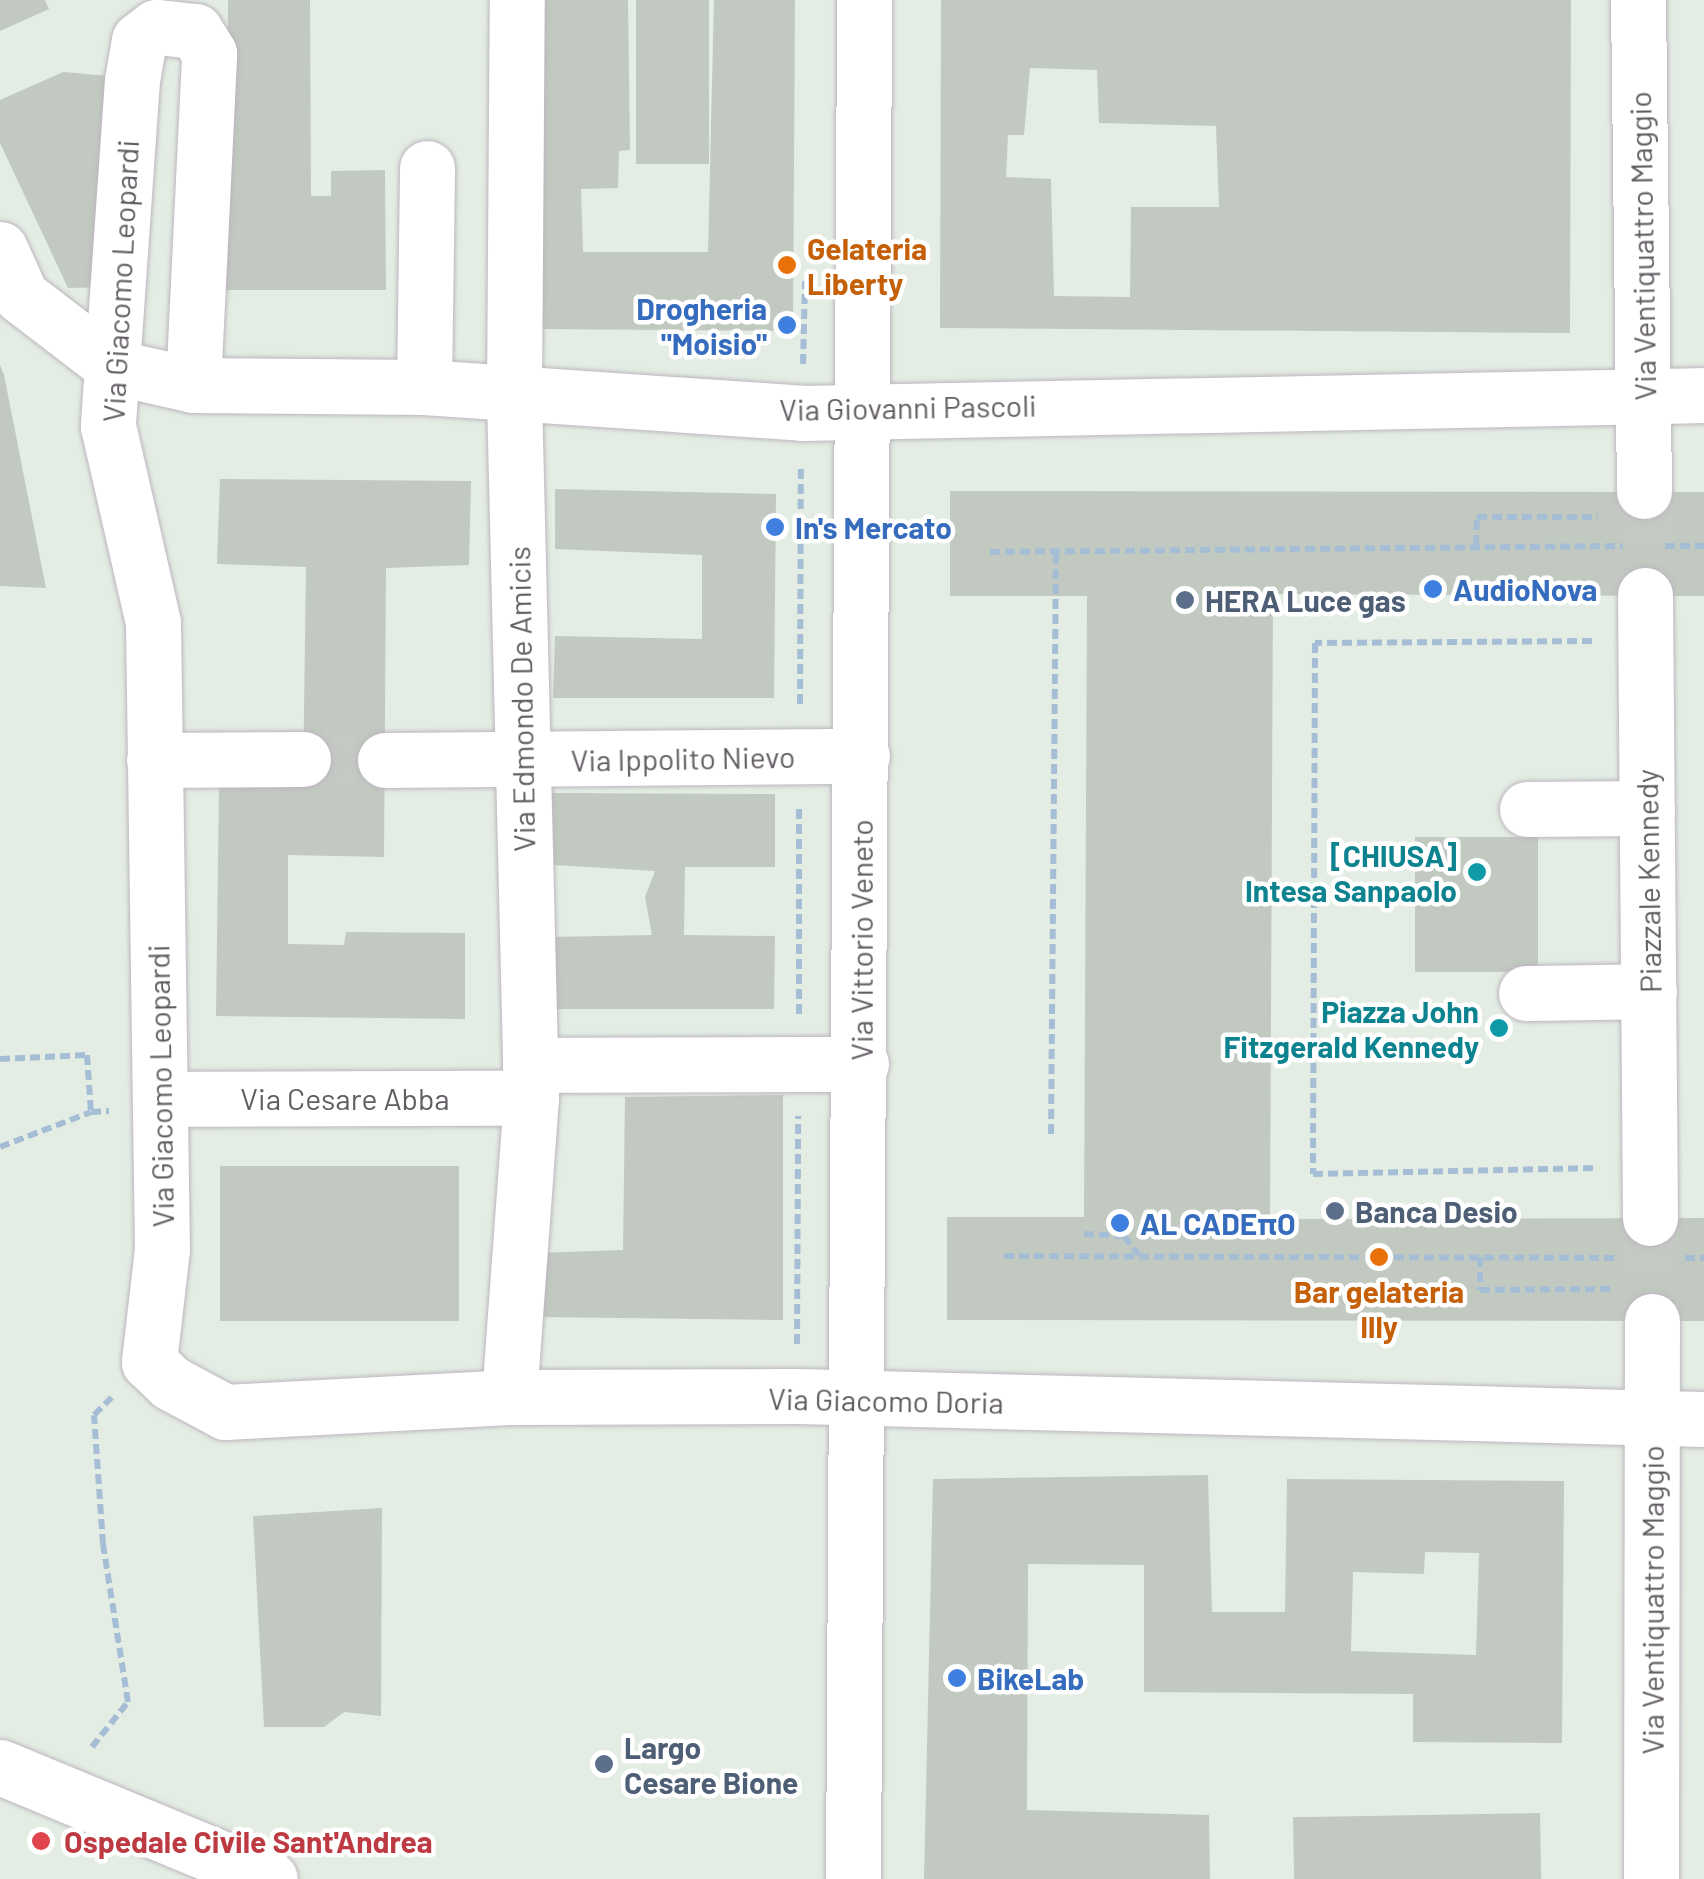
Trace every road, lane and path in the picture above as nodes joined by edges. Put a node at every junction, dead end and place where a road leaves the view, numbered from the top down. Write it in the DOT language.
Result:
graph roads {
  1 [pos="516,0"];
  2 [pos="864,0"];
  3 [pos="1638,0"];
  4 [pos="427,168"];
  5 [pos="0,249"];
  6 [pos="805,275"];
  7 [pos="114,367"];
  8 [pos="194,385"];
  9 [pos="424,387"];
  10 [pos="1645,393"];
  11 [pos="1704,394"];
  12 [pos="514,395"];
  13 [pos="862,410"];
  14 [pos="802,413"];
  15 [pos="1644,492"];
  16 [pos="1527,517"];
  17 [pos="1476,545"];
  18 [pos="1704,546"];
  19 [pos="990,552"];
  20 [pos="1056,554"];
  21 [pos="1641,582"];
  22 [pos="862,756"];
  23 [pos="800,757"];
  24 [pos="303,759"];
  25 [pos="154,760"];
  26 [pos="385,760"];
  27 [pos="522,761"];
  28 [pos="1647,808"];
  29 [pos="1527,809"];
  30 [pos="1648,991"];
  31 [pos="1526,993"];
  32 [pos="0,1058"];
  33 [pos="798,1064"];
  34 [pos="861,1064"];
  35 [pos="530,1081"];
  36 [pos="160,1104"];
  37 [pos="91,1112"];
  38 [pos="1051,1134"];
  39 [pos="0,1147"];
  40 [pos="1649,1225"];
  41 [pos="1084,1234"];
  42 [pos="1004,1256"];
  43 [pos="1140,1256"];
  44 [pos="1480,1257"];
  45 [pos="1704,1258"];
  46 [pos="1531,1290"];
  47 [pos="1652,1321"];
  48 [pos="148,1362"];
  49 [pos="797,1396"];
  50 [pos="509,1397"];
  51 [pos="859,1399"];
  52 [pos="1678,1419"];
  53 [pos="0,1767"];
  54 [pos="56,1790"];
  55 [pos="270,1879"];
  56 [pos="853,1879"];
  57 [pos="1652,1879"];
  1 -- 12 [label="street, Via Edmondo De Amicis"];
  2 -- 13 [label="street, Via Vittorio Veneto"];
  3 -- 10 [label="street, Via Ventiquattro Maggio"];
  4 -- 9 [label="street"];
  5 -- 7 [label="street"];
  6 -- 14 [label="path"];
  7 -- 8 [label="street, Via Giovanni Pascoli"];
  7 -- 8 [label="street, Via Giacomo Leopardi"];
  7 -- 25 [label="street, Via Giacomo Leopardi"];
  8 -- 9 [label="street, Via Giovanni Pascoli"];
  9 -- 12 [label="street, Via Giovanni Pascoli"];
  10 -- 11 [label="street, Via Giovanni Pascoli"];
  10 -- 13 [label="street, Via Giovanni Pascoli"];
  10 -- 15 [label="street, Via Ventiquattro Maggio"];
  12 -- 14 [label="street, Via Giovanni Pascoli"];
  12 -- 27 [label="street, Via Edmondo De Amicis"];
  13 -- 14 [label="street, Via Giovanni Pascoli"];
  13 -- 22 [label="street, Via Vittorio Veneto"];
  14 -- 23 [label="path"];
  16 -- 17 [label="path"];
  17 -- 20 [label="path"];
  17 -- 21 [label="path"];
  18 -- 21 [label="path"];
  19 -- 20 [label="path"];
  20 -- 38 [label="path"];
  21 -- 28 [label="street, Piazzale Kennedy"];
  21 -- 40 [label="path"];
  22 -- 23 [label="street, Via Ippolito Nievo"];
  22 -- 34 [label="street, Via Vittorio Veneto"];
  23 -- 27 [label="street, Via Ippolito Nievo"];
  23 -- 33 [label="path"];
  24 -- 25 [label="street"];
  25 -- 36 [label="street, Via Giacomo Leopardi"];
  26 -- 27 [label="street, Via Ippolito Nievo"];
  27 -- 35 [label="street, Via Edmondo De Amicis"];
  28 -- 29 [label="street"];
  28 -- 30 [label="street, Piazzale Kennedy"];
  30 -- 31 [label="street"];
  30 -- 40 [label="street, Piazzale Kennedy"];
  32 -- 37 [label="path"];
  33 -- 34 [label="street, Via Cesare Abba"];
  33 -- 35 [label="street, Via Cesare Abba"];
  33 -- 49 [label="path"];
  34 -- 51 [label="street, Via Vittorio Veneto"];
  35 -- 36 [label="street, Via Cesare Abba"];
  35 -- 50 [label="street, Via Edmondo De Amicis"];
  36 -- 37 [label="path"];
  36 -- 48 [label="street, Via Giacomo Leopardi"];
  37 -- 39 [label="path"];
  40 -- 44 [label="path"];
  40 -- 45 [label="path"];
  41 -- 43 [label="path"];
  42 -- 43 [label="path"];
  43 -- 44 [label="path"];
  44 -- 46 [label="path"];
  47 -- 52 [label="street, Via Ventiquattro Maggio"];
  48 -- 50 [label="street, Via Giacomo Doria"];
  48 -- 54 [label="path"];
  49 -- 50 [label="street, Via Giacomo Doria"];
  49 -- 51 [label="street, Via Giacomo Doria"];
  51 -- 52 [label="street, Via Giacomo Doria"];
  51 -- 56 [label="street, Via Vittorio Veneto"];
  52 -- 57 [label="street, Via Ventiquattro Maggio"];
  53 -- 54 [label="street"];
  54 -- 55 [label="street"];
}
